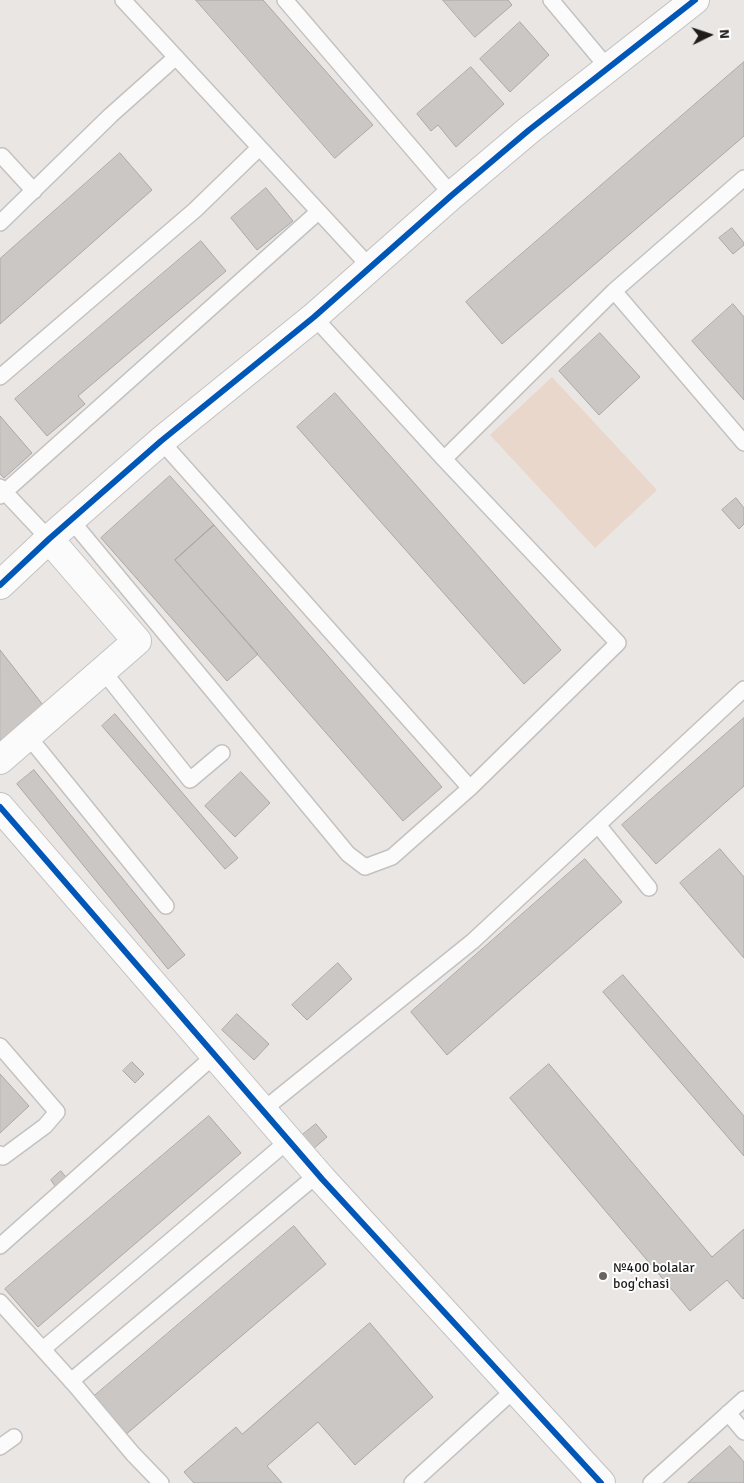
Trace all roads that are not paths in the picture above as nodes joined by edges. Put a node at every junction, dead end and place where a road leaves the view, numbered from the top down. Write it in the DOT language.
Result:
graph roads {
  1 [pos="123,0"];
  2 [pos="285,0"];
  3 [pos="551,0"];
  4 [pos="695,0"];
  5 [pos="176,57"];
  6 [pos="608,68"];
  7 [pos="259,148"];
  8 [pos="1,156"];
  9 [pos="744,178"];
  10 [pos="34,190"];
  11 [pos="452,195"];
  12 [pos="318,212"];
  13 [pos="0,223"];
  14 [pos="370,267"];
  15 [pos="614,292"];
  16 [pos="314,317"];
  17 [pos="0,377"];
  18 [pos="161,441"];
  19 [pos="744,443"];
  20 [pos="444,459"];
  21 [pos="2,492"];
  22 [pos="70,520"];
  23 [pos="48,539"];
  24 [pos="0,584"];
  25 [pos="148,634"];
  26 [pos="103,671"];
  27 [pos="744,690"];
  28 [pos="28,736"];
  29 [pos="222,753"];
  30 [pos="0,760"];
  31 [pos="470,788"];
  32 [pos="0,807"];
  33 [pos="598,824"];
  34 [pos="649,888"];
  35 [pos="166,906"];
  36 [pos="0,1046"];
  37 [pos="215,1055"];
  38 [pos="263,1110"];
  39 [pos="289,1140"];
  40 [pos="1,1157"];
  41 [pos="318,1174"];
  42 [pos="0,1246"];
  43 [pos="0,1302"];
  44 [pos="43,1349"];
  45 [pos="71,1381"];
  46 [pos="515,1390"];
  47 [pos="744,1399"];
  48 [pos="728,1413"];
  49 [pos="744,1432"];
  50 [pos="14,1437"];
  51 [pos="0,1447"];
  52 [pos="161,1483"];
  53 [pos="412,1483"];
  54 [pos="601,1483"];
  55 [pos="651,1483"];
  1 -- 5 [label="lane"];
  2 -- 11 [label="lane"];
  3 -- 6 [label="lane"];
  4 -- 6 [label="street"];
  5 -- 7 [label="lane"];
  5 -- 10 [label="lane"];
  6 -- 11 [label="street"];
  7 -- 12 [label="lane"];
  7 -- 17 [label="lane"];
  8 -- 10 [label="lane"];
  9 -- 15 [label="lane"];
  10 -- 13 [label="lane"];
  11 -- 14 [label="street"];
  12 -- 14 [label="lane"];
  12 -- 21 [label="lane"];
  14 -- 16 [label="street"];
  15 -- 19 [label="lane"];
  15 -- 20 [label="lane"];
  16 -- 18 [label="street"];
  16 -- 20 [label="lane"];
  18 -- 22 [label="street"];
  18 -- 31 [label="lane"];
  20 -- 31 [label="lane"];
  21 -- 23 [label="lane"];
  22 -- 23 [label="street"];
  22 -- 25 [label="lane"];
  23 -- 24 [label="street"];
  23 -- 25 [label="street"];
  25 -- 26 [label="street"];
  25 -- 31 [label="lane"];
  26 -- 28 [label="street"];
  26 -- 29 [label="lane"];
  27 -- 33 [label="lane"];
  28 -- 30 [label="street"];
  28 -- 35 [label="lane"];
  32 -- 37 [label="street"];
  33 -- 34 [label="lane"];
  33 -- 38 [label="lane"];
  36 -- 40 [label="lane"];
  37 -- 38 [label="street"];
  37 -- 42 [label="lane"];
  38 -- 39 [label="street"];
  39 -- 41 [label="street"];
  39 -- 44 [label="lane"];
  41 -- 45 [label="lane"];
  41 -- 46 [label="street"];
  43 -- 44 [label="lane"];
  44 -- 45 [label="lane"];
  45 -- 52 [label="lane"];
  46 -- 53 [label="lane"];
  46 -- 54 [label="street"];
  47 -- 48 [label="lane"];
  48 -- 49 [label="lane"];
  48 -- 55 [label="lane"];
  50 -- 51 [label="lane"];
}
